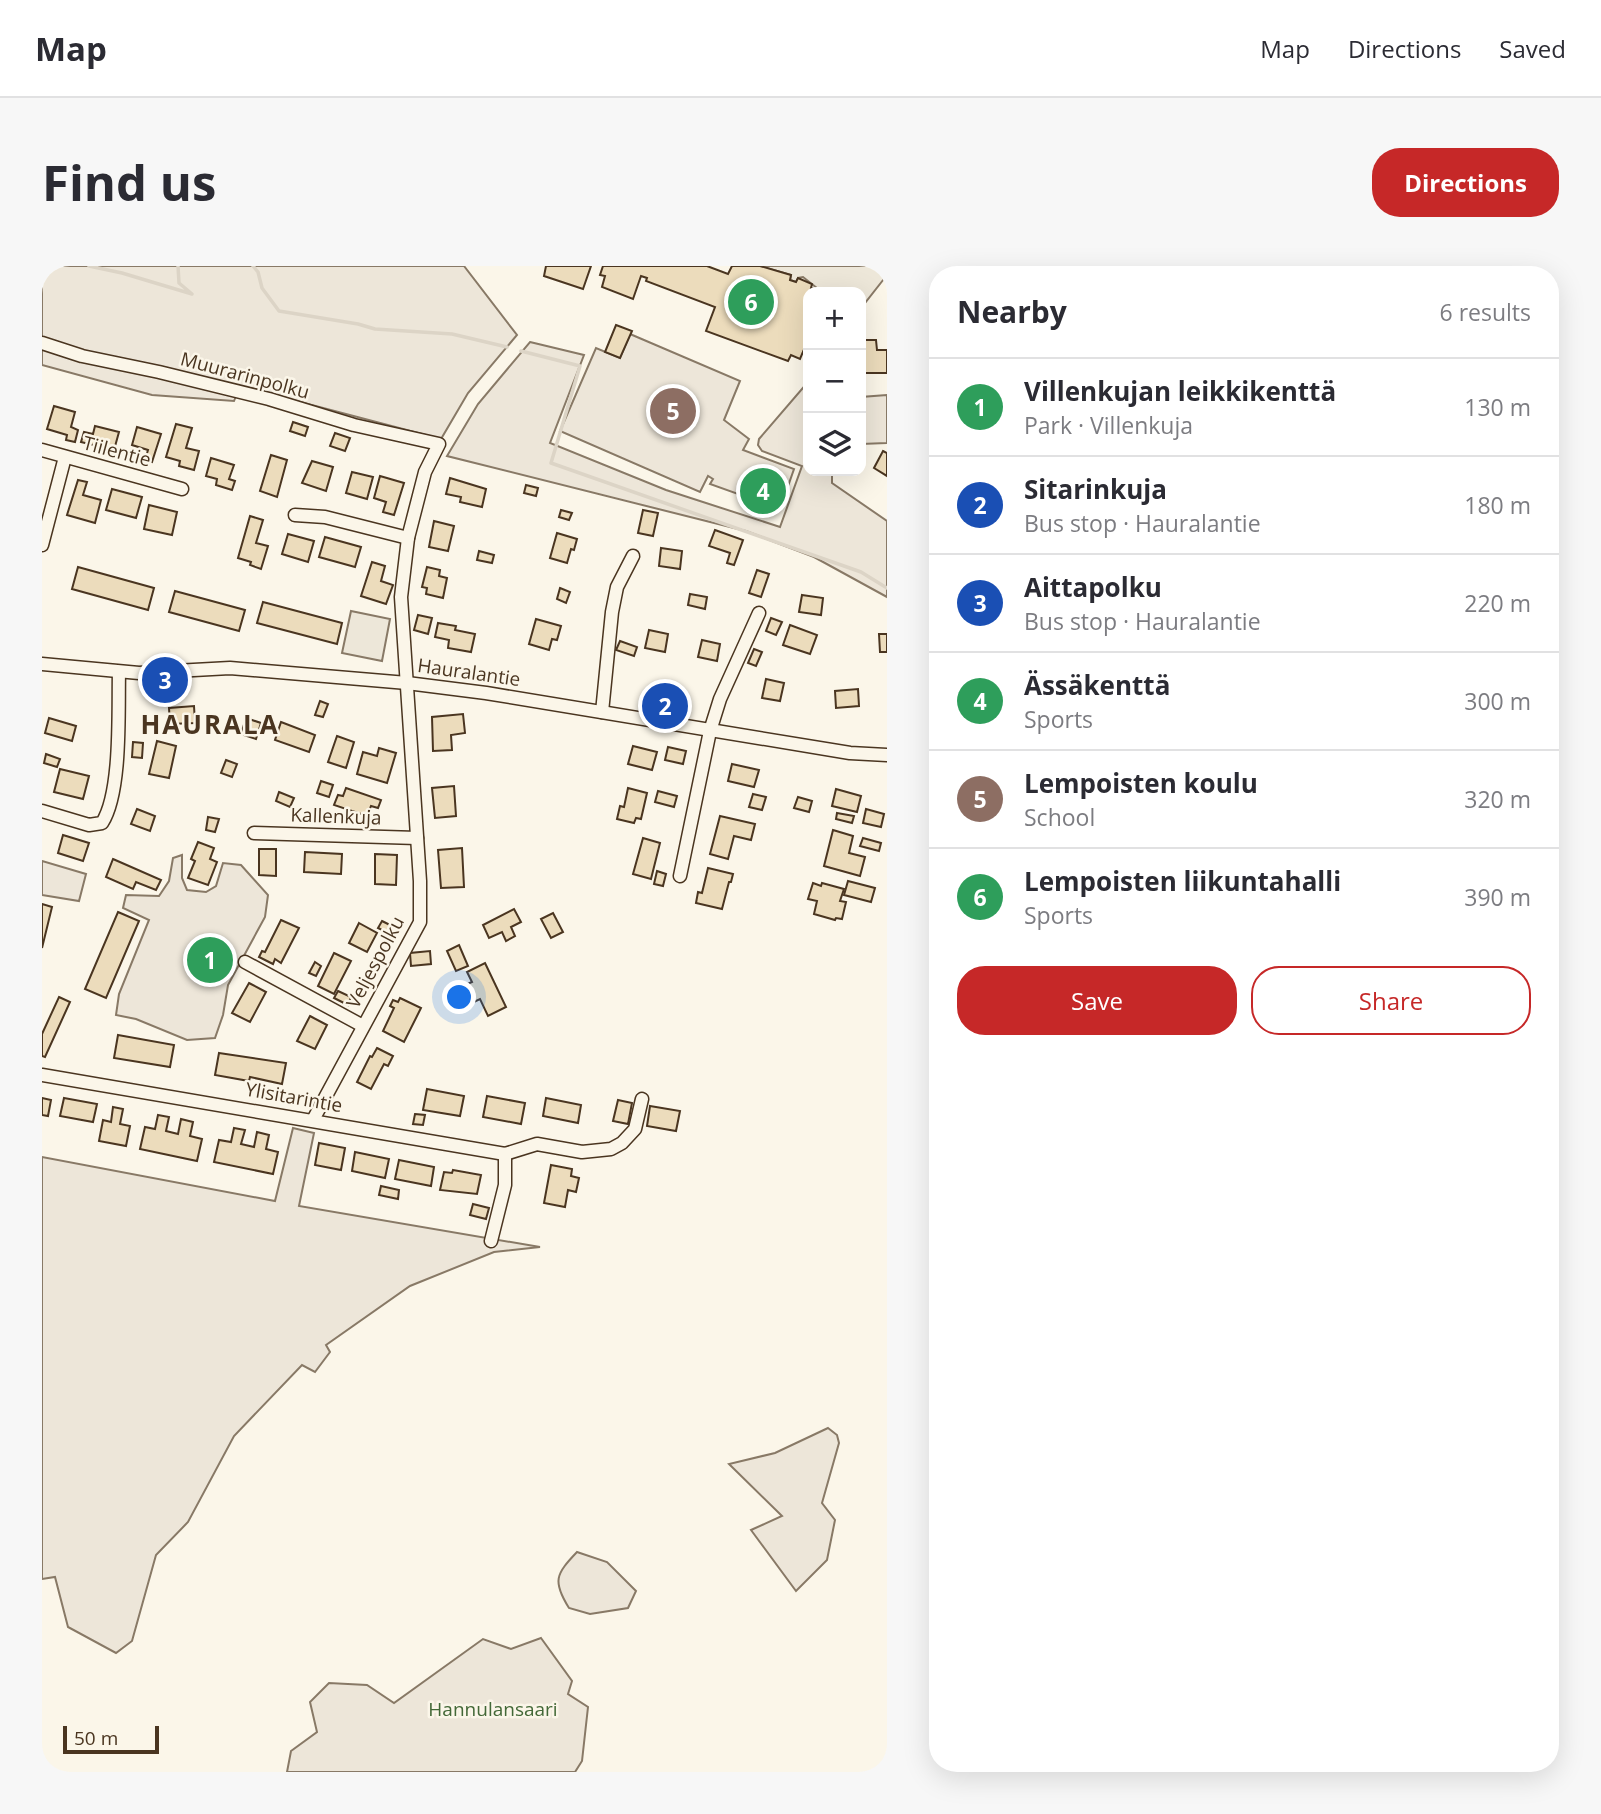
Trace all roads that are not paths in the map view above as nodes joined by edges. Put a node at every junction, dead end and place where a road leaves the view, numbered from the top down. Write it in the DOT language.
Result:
graph roads {
  1 [pos="42,343"];
  2 [pos="439,444"];
  3 [pos="42,450"];
  4 [pos="65,457"];
  5 [pos="182,489"];
  6 [pos="295,515"];
  7 [pos="408,538"];
  8 [pos="42,545"];
  9 [pos="633,556"];
  10 [pos="759,613"];
  11 [pos="42,664"];
  12 [pos="119,672"];
  13 [pos="407,683"];
  14 [pos="602,712"];
  15 [pos="710,730"];
  16 [pos="887,755"];
  17 [pos="42,811"];
  18 [pos="254,833"];
  19 [pos="417,838"];
  20 [pos="680,876"];
  21 [pos="244,962"];
  22 [pos="363,1026"];
  23 [pos="42,1075"];
  24 [pos="642,1099"];
  25 [pos="313,1119"];
  26 [pos="505,1154"];
  27 [pos="491,1241"];
  1 -- 2 [label="street, Muurarinpolku"];
  2 -- 7 [label="street, Veljespolku"];
  3 -- 4 [label="street, Tiilentie"];
  4 -- 5 [label="street, Tiilentie"];
  4 -- 8 [label="street"];
  6 -- 7 [label="street"];
  7 -- 13 [label="street, Veljespolku"];
  9 -- 14 [label="street"];
  10 -- 15 [label="street"];
  11 -- 12 [label="street, Hauralantie"];
  12 -- 13 [label="street, Hauralantie"];
  12 -- 17 [label="street"];
  13 -- 14 [label="street, Hauralantie"];
  13 -- 19 [label="street, Veljespolku"];
  14 -- 15 [label="street, Hauralantie"];
  15 -- 16 [label="street, Hauralantie"];
  15 -- 20 [label="street"];
  18 -- 19 [label="street, Kallenkuja"];
  19 -- 22 [label="street, Veljespolku"];
  21 -- 22 [label="street"];
  22 -- 25 [label="street, Veljespolku"];
  23 -- 25 [label="street, Ylisitarintie"];
  24 -- 26 [label="street, Ylisitarintie"];
  25 -- 26 [label="street, Ylisitarintie"];
  26 -- 27 [label="street"];
}
